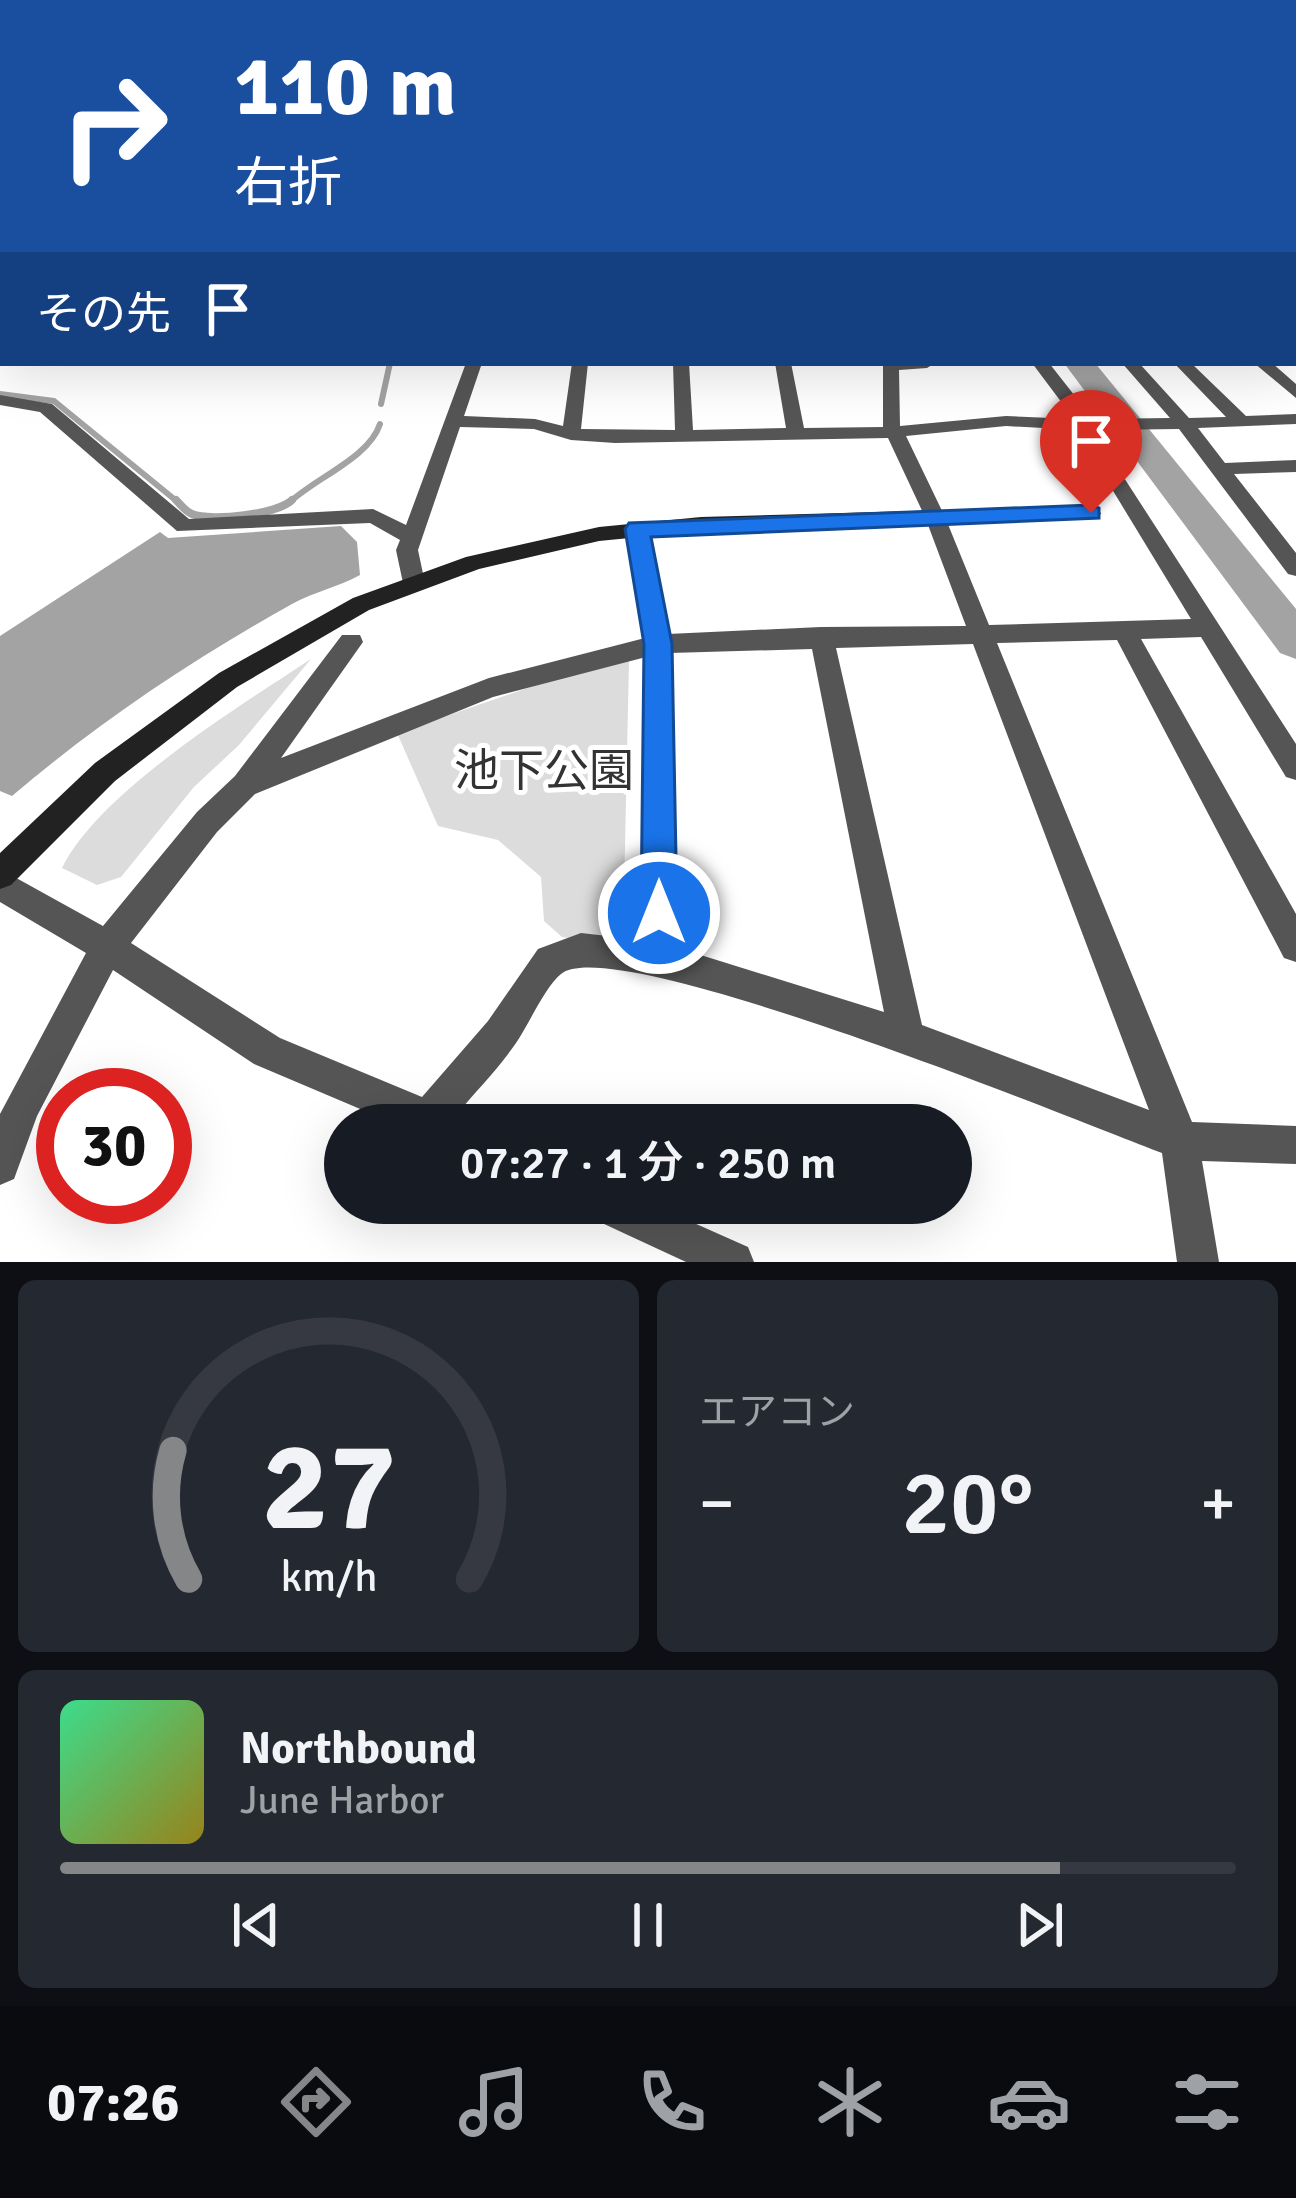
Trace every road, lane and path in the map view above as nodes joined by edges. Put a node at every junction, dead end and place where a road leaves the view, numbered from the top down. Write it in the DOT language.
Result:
graph roads {
  1 [pos="473,366"];
  2 [pos="580,366"];
  3 [pos="681,366"];
  4 [pos="784,366"];
  5 [pos="891,366"];
  6 [pos="1042,366"];
  7 [pos="1132,366"];
  8 [pos="1185,366"];
  9 [pos="1265,366"];
  10 [pos="1296,393"];
  11 [pos="0,400"];
  12 [pos="1296,419"];
  13 [pos="453,421"];
  14 [pos="1241,422"];
  15 [pos="1178,424"];
  16 [pos="1090,425"];
  17 [pos="893,432"];
  18 [pos="571,434"];
  19 [pos="796,434"];
  20 [pos="684,437"];
  21 [pos="1296,466"];
  22 [pos="1219,469"];
  23 [pos="1091,513"];
  24 [pos="935,517"];
  25 [pos="637,529"];
  26 [pos="411,537"];
  27 [pos="1292,558"];
  28 [pos="414,583"];
  29 [pos="1205,628"];
  30 [pos="1124,630"];
  31 [pos="978,634"];
  32 [pos="821,636"];
  33 [pos="352,642"];
  34 [pos="658,644"];
  35 [pos="1296,768"];
  36 [pos="244,785"];
  37 [pos="0,874"];
  38 [pos="0,884"];
  39 [pos="1296,946"];
  40 [pos="107,947"];
  41 [pos="659,958"];
  42 [pos="907,1037"];
  43 [pos="393,1104"];
  44 [pos="449,1104"];
  45 [pos="1180,1141"];
  46 [pos="1296,1144"];
  47 [pos="0,1165"];
  48 [pos="650,1224"];
  49 [pos="734,1262"];
  50 [pos="1198,1262"];
  1 -- 13 [label="street"];
  2 -- 18 [label="street"];
  3 -- 20 [label="street"];
  4 -- 19 [label="street"];
  5 -- 17 [label="street"];
  6 -- 16 [label="street"];
  7 -- 15 [label="street"];
  8 -- 14 [label="street"];
  9 -- 10 [label="street"];
  11 -- 26 [label="street"];
  12 -- 14 [label="street"];
  13 -- 18 [label="street"];
  13 -- 26 [label="street"];
  14 -- 15 [label="street"];
  15 -- 16 [label="street"];
  15 -- 22 [label="street"];
  16 -- 17 [label="street"];
  16 -- 29 [label="street"];
  17 -- 19 [label="street"];
  17 -- 24 [label="street"];
  18 -- 20 [label="street"];
  19 -- 20 [label="street"];
  21 -- 22 [label="street"];
  22 -- 27 [label="street"];
  23 -- 24 [label="street"];
  24 -- 25 [label="street"];
  24 -- 31 [label="street"];
  25 -- 28 [label="street"];
  25 -- 34 [label="street"];
  26 -- 28 [label="street"];
  28 -- 37 [label="street"];
  29 -- 30 [label="street"];
  29 -- 35 [label="street"];
  30 -- 31 [label="street"];
  30 -- 39 [label="street"];
  31 -- 32 [label="street"];
  31 -- 45 [label="street"];
  32 -- 34 [label="street"];
  32 -- 42 [label="street"];
  33 -- 36 [label="street"];
  34 -- 36 [label="street"];
  34 -- 41 [label="street"];
  36 -- 40 [label="street"];
  38 -- 40 [label="street"];
  40 -- 43 [label="street"];
  40 -- 47 [label="street"];
  41 -- 42 [label="street"];
  41 -- 44 [label="street"];
  42 -- 45 [label="street"];
  45 -- 46 [label="street"];
  45 -- 50 [label="street"];
  48 -- 49 [label="street"];
}
